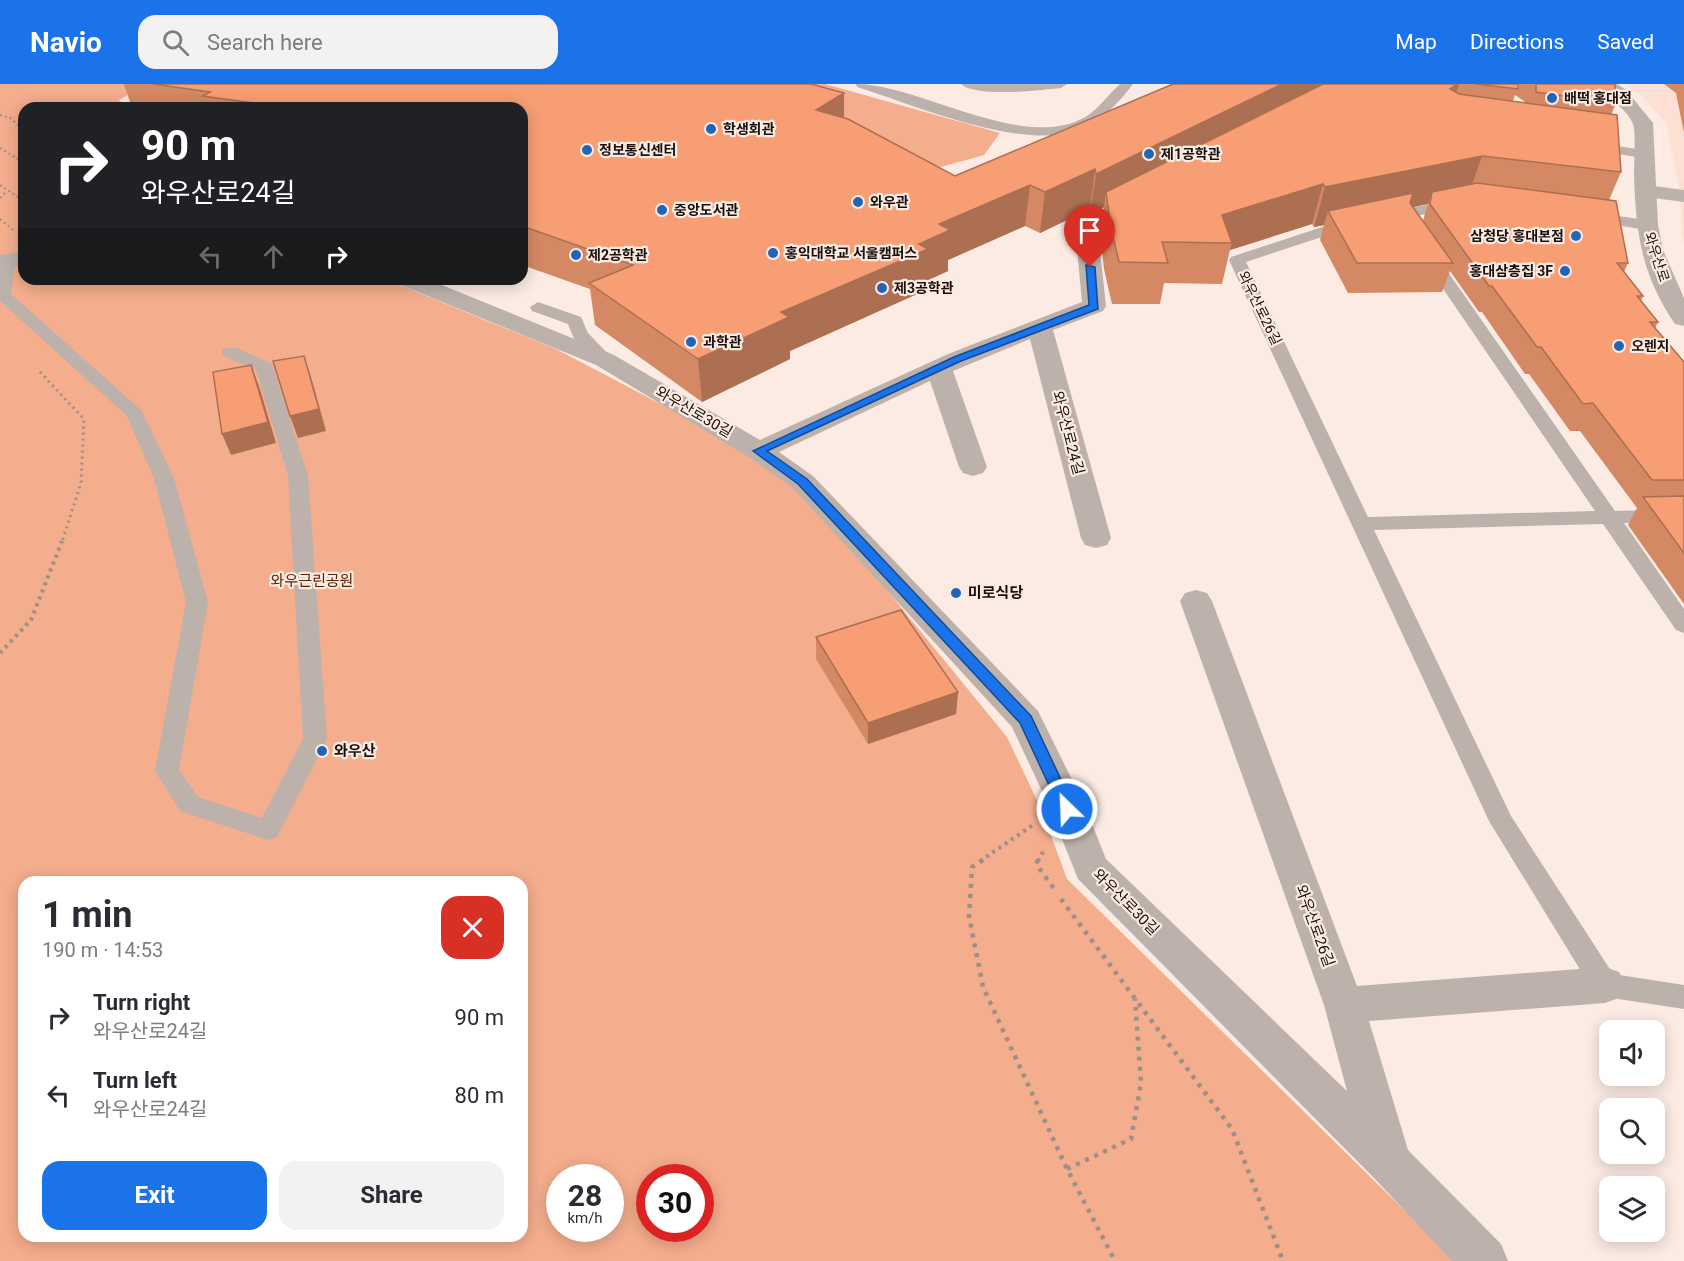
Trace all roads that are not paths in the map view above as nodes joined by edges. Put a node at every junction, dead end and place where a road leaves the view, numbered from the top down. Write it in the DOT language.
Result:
graph roads {
  1 [pos="862,84"];
  2 [pos="967,84"];
  3 [pos="1061,84"];
  4 [pos="1127,84"];
  5 [pos="1604,84"];
  6 [pos="1577,144"];
  7 [pos="1644,154"];
  8 [pos="1159,190"];
  9 [pos="1646,190"];
  10 [pos="1684,195"];
  11 [pos="1480,203"];
  12 [pos="1572,215"];
  13 [pos="1647,225"];
  14 [pos="1415,227"];
  15 [pos="11,260"];
  16 [pos="421,285"];
  17 [pos="538,307"];
  18 [pos="1684,319"];
  19 [pos="1040,328"];
  20 [pos="230,352"];
  21 [pos="605,360"];
  22 [pos="939,368"];
  23 [pos="759,451"];
  24 [pos="973,467"];
  25 [pos="1684,515"];
  26 [pos="1609,517"];
  27 [pos="1362,524"];
  28 [pos="1096,538"];
  29 [pos="1197,602"];
  30 [pos="1684,625"];
  31 [pos="1605,985"];
  32 [pos="1684,996"];
  33 [pos="1344,1005"];
  34 [pos="1390,1163"];
  35 [pos="1484,1261"];
  1 -- 4 [label="lane"];
  2 -- 3 [label="lane"];
  5 -- 7 [label="street, 와우산로"];
  6 -- 7 [label="lane"];
  7 -- 9 [label="street, 와우산로"];
  8 -- 19 [label="street"];
  9 -- 10 [label="street"];
  9 -- 13 [label="street, 와우산로"];
  11 -- 14 [label="lane, 와우산로26길"];
  12 -- 13 [label="lane"];
  13 -- 18 [label="street, 와우산로"];
  14 -- 26 [label="lane"];
  14 -- 27 [label="lane, 와우산로26길"];
  15 -- 20 [label="lane"];
  16 -- 21 [label="street, 와우산로30길"];
  17 -- 21 [label="lane"];
  19 -- 22 [label="street"];
  19 -- 28 [label="street, 와우산로24길"];
  21 -- 23 [label="street, 와우산로30길"];
  22 -- 23 [label="street"];
  22 -- 24 [label="street"];
  23 -- 34 [label="street, 와우산로30길"];
  25 -- 26 [label="lane"];
  26 -- 27 [label="lane"];
  26 -- 30 [label="lane"];
  27 -- 31 [label="lane, 와우산로26길"];
  29 -- 33 [label="street, 와우산로26길"];
  31 -- 32 [label="lane"];
  31 -- 33 [label="street"];
  33 -- 34 [label="street, 와우산로30길"];
  34 -- 35 [label="street, 와우산로30길"];
}
